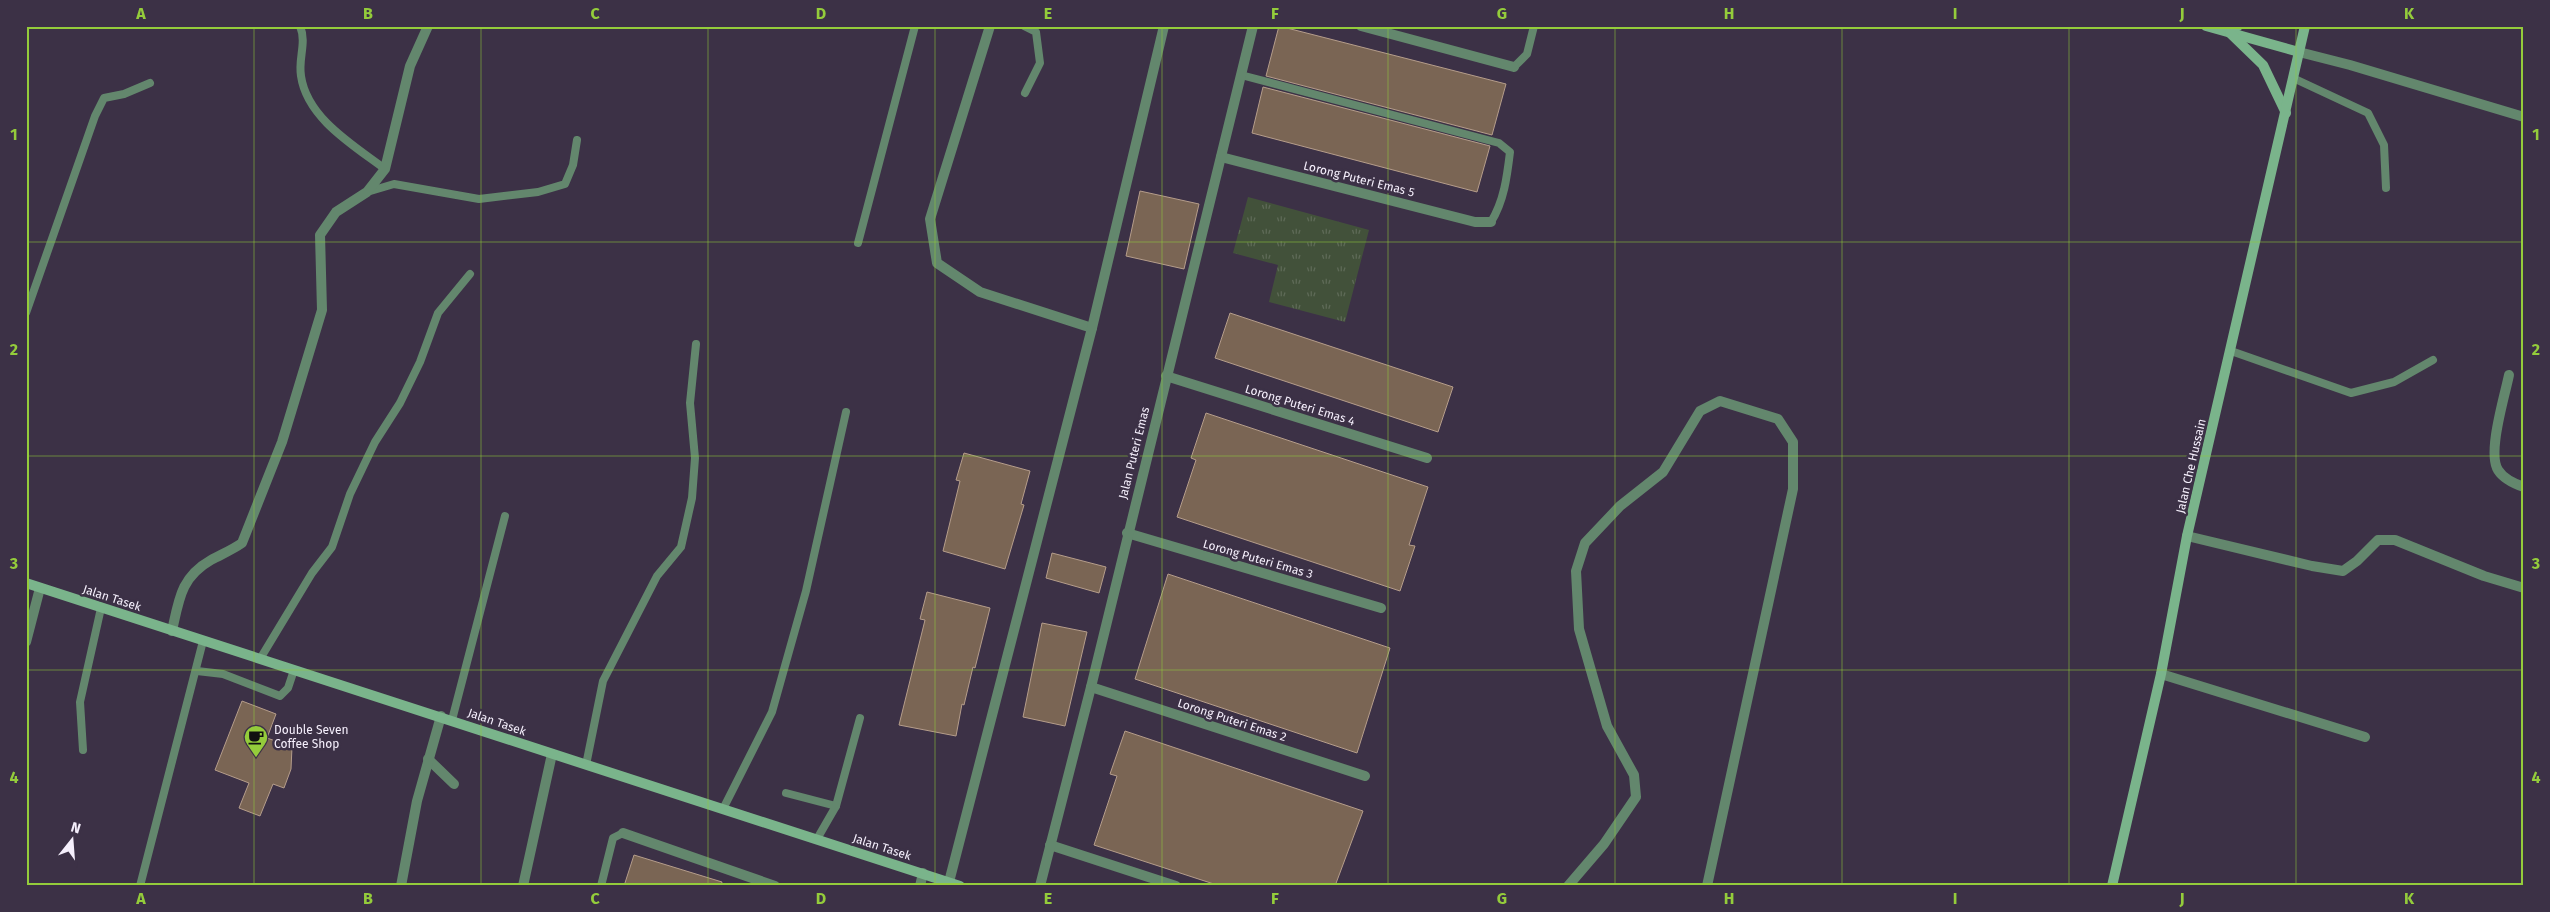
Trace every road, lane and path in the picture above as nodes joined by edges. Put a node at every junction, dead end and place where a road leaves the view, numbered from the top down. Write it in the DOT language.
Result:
graph roads {
  1 [pos="300,26"];
  2 [pos="428,26"];
  3 [pos="915,26"];
  4 [pos="990,26"];
  5 [pos="1024,26"];
  6 [pos="1164,26"];
  7 [pos="1253,26"];
  8 [pos="1361,26"];
  9 [pos="1534,26"];
  10 [pos="2206,26"];
  11 [pos="2305,26"];
  12 [pos="2234,30"];
  13 [pos="2299,52"];
  14 [pos="1514,67"];
  15 [pos="1241,75"];
  16 [pos="2293,78"];
  17 [pos="150,83"];
  18 [pos="1025,93"];
  19 [pos="2286,113"];
  20 [pos="2524,117"];
  21 [pos="577,140"];
  22 [pos="1221,157"];
  23 [pos="384,169"];
  24 [pos="2386,188"];
  25 [pos="367,192"];
  26 [pos="1491,222"];
  27 [pos="858,243"];
  28 [pos="470,274"];
  29 [pos="26,314"];
  30 [pos="1092,328"];
  31 [pos="696,344"];
  32 [pos="2230,351"];
  33 [pos="2433,360"];
  34 [pos="2510,375"];
  35 [pos="1166,376"];
  36 [pos="846,412"];
  37 [pos="1427,458"];
  38 [pos="2524,487"];
  39 [pos="505,516"];
  40 [pos="1127,533"];
  41 [pos="2188,536"];
  42 [pos="26,583"];
  43 [pos="40,588"];
  44 [pos="2524,588"];
  45 [pos="101,608"];
  46 [pos="1381,608"];
  47 [pos="172,631"];
  48 [pos="202,641"];
  49 [pos="26,642"];
  50 [pos="260,660"];
  51 [pos="294,670"];
  52 [pos="197,671"];
  53 [pos="2162,674"];
  54 [pos="1092,687"];
  55 [pos="441,716"];
  56 [pos="860,718"];
  57 [pos="452,720"];
  58 [pos="2365,737"];
  59 [pos="82,750"];
  60 [pos="552,754"];
  61 [pos="428,759"];
  62 [pos="586,765"];
  63 [pos="1365,776"];
  64 [pos="454,784"];
  65 [pos="786,793"];
  66 [pos="836,806"];
  67 [pos="723,808"];
  68 [pos="623,833"];
  69 [pos="817,839"];
  70 [pos="1050,845"];
  71 [pos="923,873"];
  72 [pos="949,882"];
  73 [pos="140,886"];
  74 [pos="401,886"];
  75 [pos="523,886"];
  76 [pos="601,886"];
  77 [pos="775,886"];
  78 [pos="920,886"];
  79 [pos="960,886"];
  80 [pos="1040,886"];
  81 [pos="1176,886"];
  82 [pos="1568,886"];
  83 [pos="1707,886"];
  84 [pos="2112,886"];
  1 -- 23 [label="lane"];
  2 -- 23 [label="street"];
  3 -- 27 [label="lane"];
  4 -- 30 [label="street"];
  5 -- 18 [label="lane"];
  6 -- 30 [label="street"];
  7 -- 15 [label="street, Jalan Puteri Emas"];
  8 -- 14 [label="street"];
  9 -- 14 [label="lane"];
  10 -- 12 [label="main road"];
  11 -- 13 [label="main road, Jalan Che Hussain"];
  12 -- 13 [label="main road"];
  12 -- 19 [label="main road"];
  13 -- 16 [label="main road, Jalan Che Hussain"];
  13 -- 20 [label="street"];
  15 -- 22 [label="street, Jalan Puteri Emas"];
  15 -- 26 [label="lane"];
  16 -- 19 [label="main road, Jalan Che Hussain"];
  16 -- 24 [label="lane"];
  17 -- 29 [label="lane"];
  19 -- 32 [label="main road, Jalan Che Hussain"];
  21 -- 25 [label="lane"];
  22 -- 26 [label="street, Lorong Puteri Emas 5"];
  22 -- 35 [label="street, Jalan Puteri Emas"];
  23 -- 25 [label="street"];
  25 -- 47 [label="street"];
  28 -- 50 [label="lane"];
  30 -- 72 [label="street"];
  31 -- 62 [label="lane"];
  32 -- 33 [label="lane"];
  32 -- 41 [label="main road, Jalan Che Hussain"];
  34 -- 38 [label="street"];
  35 -- 37 [label="street, Lorong Puteri Emas 4"];
  35 -- 40 [label="street, Jalan Puteri Emas"];
  36 -- 67 [label="lane"];
  39 -- 57 [label="lane"];
  40 -- 46 [label="street, Lorong Puteri Emas 3"];
  40 -- 54 [label="street, Jalan Puteri Emas"];
  41 -- 44 [label="street"];
  41 -- 53 [label="main road, Jalan Che Hussain"];
  42 -- 43 [label="main road, Jalan Tasek"];
  43 -- 45 [label="main road, Jalan Tasek"];
  43 -- 49 [label="street"];
  45 -- 47 [label="main road, Jalan Tasek"];
  45 -- 59 [label="lane"];
  47 -- 48 [label="main road, Jalan Tasek"];
  48 -- 50 [label="main road, Jalan Tasek"];
  48 -- 52 [label="lane"];
  50 -- 51 [label="main road, Jalan Tasek"];
  51 -- 52 [label="lane"];
  51 -- 55 [label="main road, Jalan Tasek"];
  52 -- 73 [label="lane"];
  53 -- 58 [label="street"];
  53 -- 84 [label="main road, Jalan Che Hussain"];
  54 -- 63 [label="street, Lorong Puteri Emas 2"];
  54 -- 70 [label="street, Jalan Puteri Emas"];
  55 -- 57 [label="main road, Jalan Tasek"];
  55 -- 61 [label="street"];
  56 -- 66 [label="lane"];
  57 -- 60 [label="main road, Jalan Tasek"];
  60 -- 62 [label="main road, Jalan Tasek"];
  60 -- 75 [label="street"];
  61 -- 64 [label="street"];
  61 -- 74 [label="street"];
  62 -- 67 [label="main road, Jalan Tasek"];
  65 -- 66 [label="lane"];
  66 -- 69 [label="lane"];
  67 -- 69 [label="main road, Jalan Tasek"];
  68 -- 76 [label="lane"];
  68 -- 77 [label="street"];
  69 -- 71 [label="main road, Jalan Tasek"];
  70 -- 80 [label="street, Jalan Puteri Emas"];
  70 -- 81 [label="street"];
  71 -- 72 [label="main road, Jalan Tasek"];
  71 -- 78 [label="street"];
  72 -- 79 [label="main road, Jalan Tasek"];
  82 -- 83 [label="street"];
}
